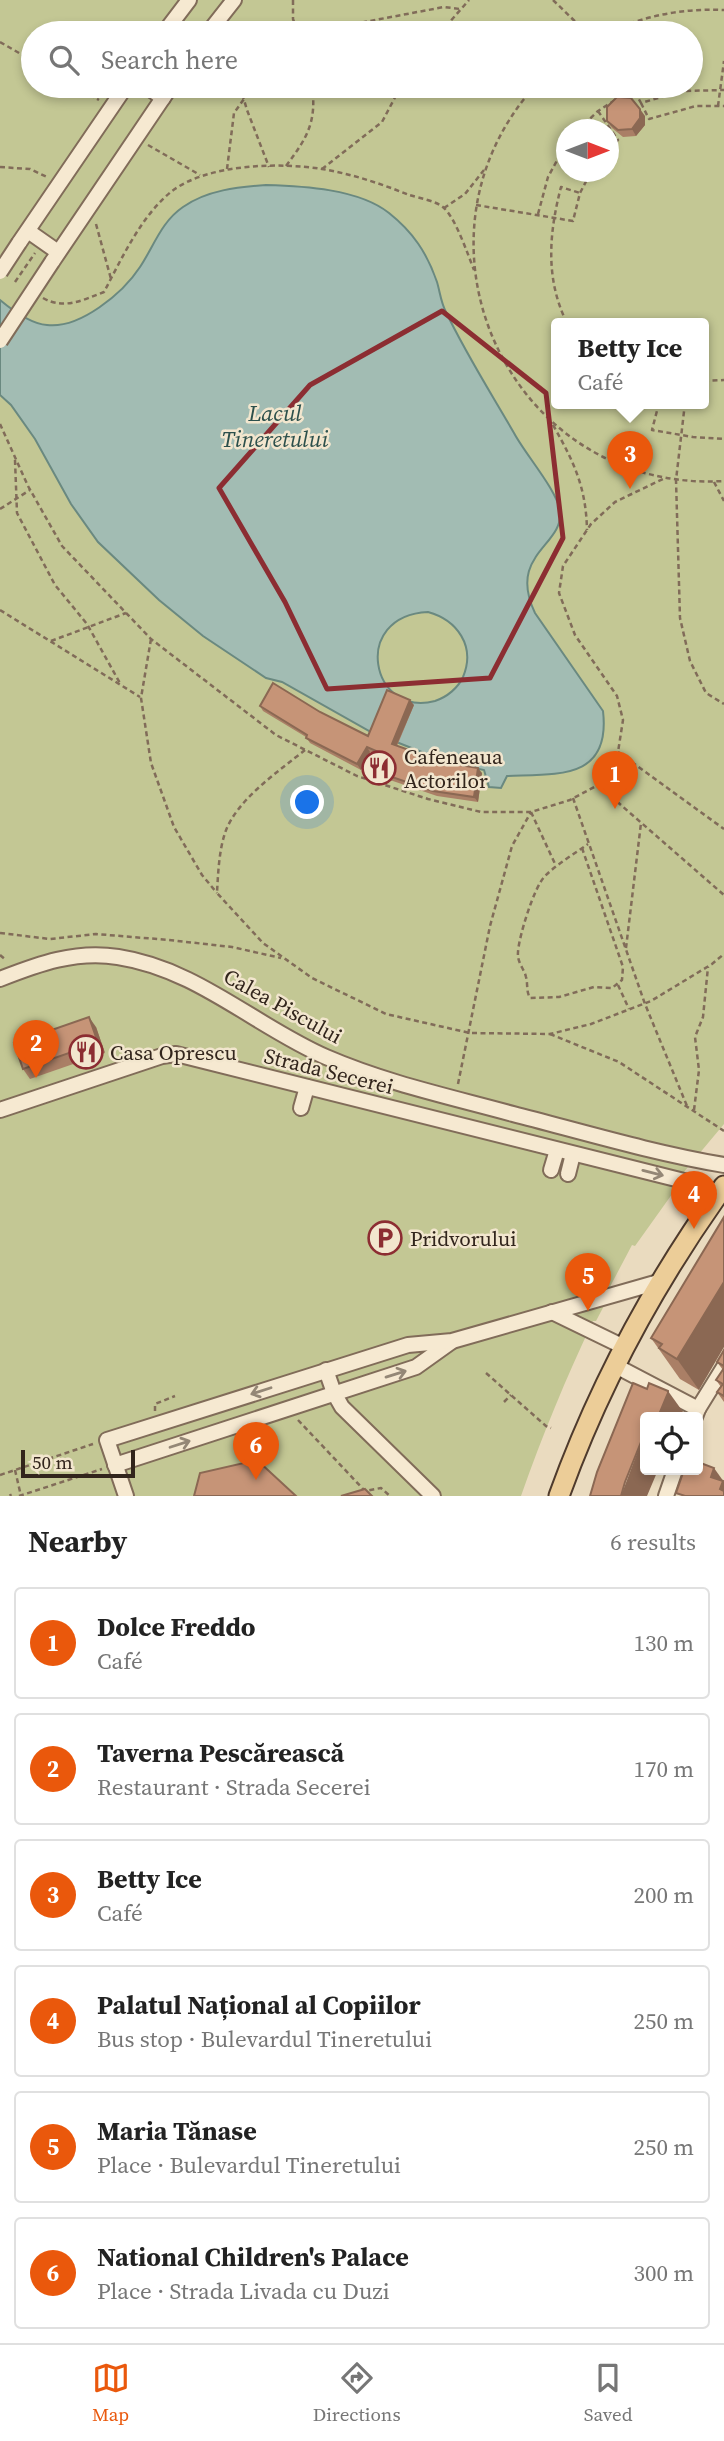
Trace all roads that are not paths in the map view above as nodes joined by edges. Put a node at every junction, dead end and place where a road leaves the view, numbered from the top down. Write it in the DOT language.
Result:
graph roads {
  1 [pos="189,0"];
  2 [pos="234,0"];
  3 [pos="173,21"];
  4 [pos="217,21"];
  5 [pos="119,98"];
  6 [pos="163,98"];
  7 [pos="24,237"];
  8 [pos="55,257"];
  9 [pos="4,274"];
  10 [pos="0,341"];
  11 [pos="0,979"];
  12 [pos="307,1087"];
  13 [pos="301,1108"];
  14 [pos="0,1110"];
  15 [pos="545,1122"];
  16 [pos="615,1140"];
  17 [pos="539,1146"];
  18 [pos="557,1150"];
  19 [pos="573,1154"];
  20 [pos="610,1163"];
  21 [pos="724,1165"];
  22 [pos="551,1170"];
  23 [pos="568,1174"];
  24 [pos="721,1190"];
  25 [pos="662,1280"];
  26 [pos="552,1312"];
  27 [pos="452,1341"];
  28 [pos="624,1347"];
  29 [pos="614,1365"];
  30 [pos="724,1367"];
  31 [pos="326,1370"];
  32 [pos="334,1393"];
  33 [pos="695,1412"];
  34 [pos="698,1412"];
  35 [pos="116,1465"];
  36 [pos="673,1475"];
  37 [pos="126,1496"];
  38 [pos="433,1496"];
  39 [pos="559,1496"];
  40 [pos="666,1496"];
  1 -- 3 [label="street"];
  2 -- 4 [label="street"];
  5 -- 7 [label="street"];
  6 -- 8 [label="street"];
  7 -- 8 [label="street"];
  7 -- 9 [label="street, bridge"];
  8 -- 10 [label="street, bridge"];
  11 -- 15 [label="street, Calea Piscului"];
  12 -- 13 [label="street"];
  12 -- 14 [label="street, Strada Secerei"];
  12 -- 17 [label="street, Strada Secerei"];
  15 -- 16 [label="street, Calea Piscului"];
  15 -- 17 [label="street"];
  16 -- 20 [label="street"];
  16 -- 21 [label="street, Calea Piscului"];
  17 -- 18 [label="street, Strada Secerei"];
  18 -- 19 [label="street, Strada Secerei"];
  18 -- 22 [label="street"];
  19 -- 20 [label="street, Strada Secerei"];
  19 -- 23 [label="street"];
  20 -- 24 [label="street, Strada Secerei, one-way"];
  24 -- 25 [label="main road"];
  25 -- 26 [label="street"];
  25 -- 28 [label="main road"];
  26 -- 27 [label="street"];
  26 -- 28 [label="street"];
  27 -- 31 [label="street"];
  32 -- 27 [label="street, one-way"];
  28 -- 29 [label="main road"];
  29 -- 33 [label="street"];
  29 -- 39 [label="main road"];
  30 -- 34 [label="street"];
  31 -- 32 [label="street"];
  31 -- 35 [label="street, one-way"];
  35 -- 32 [label="street, one-way"];
  32 -- 38 [label="street"];
  35 -- 37 [label="street"];
  36 -- 40 [label="street"];
}
